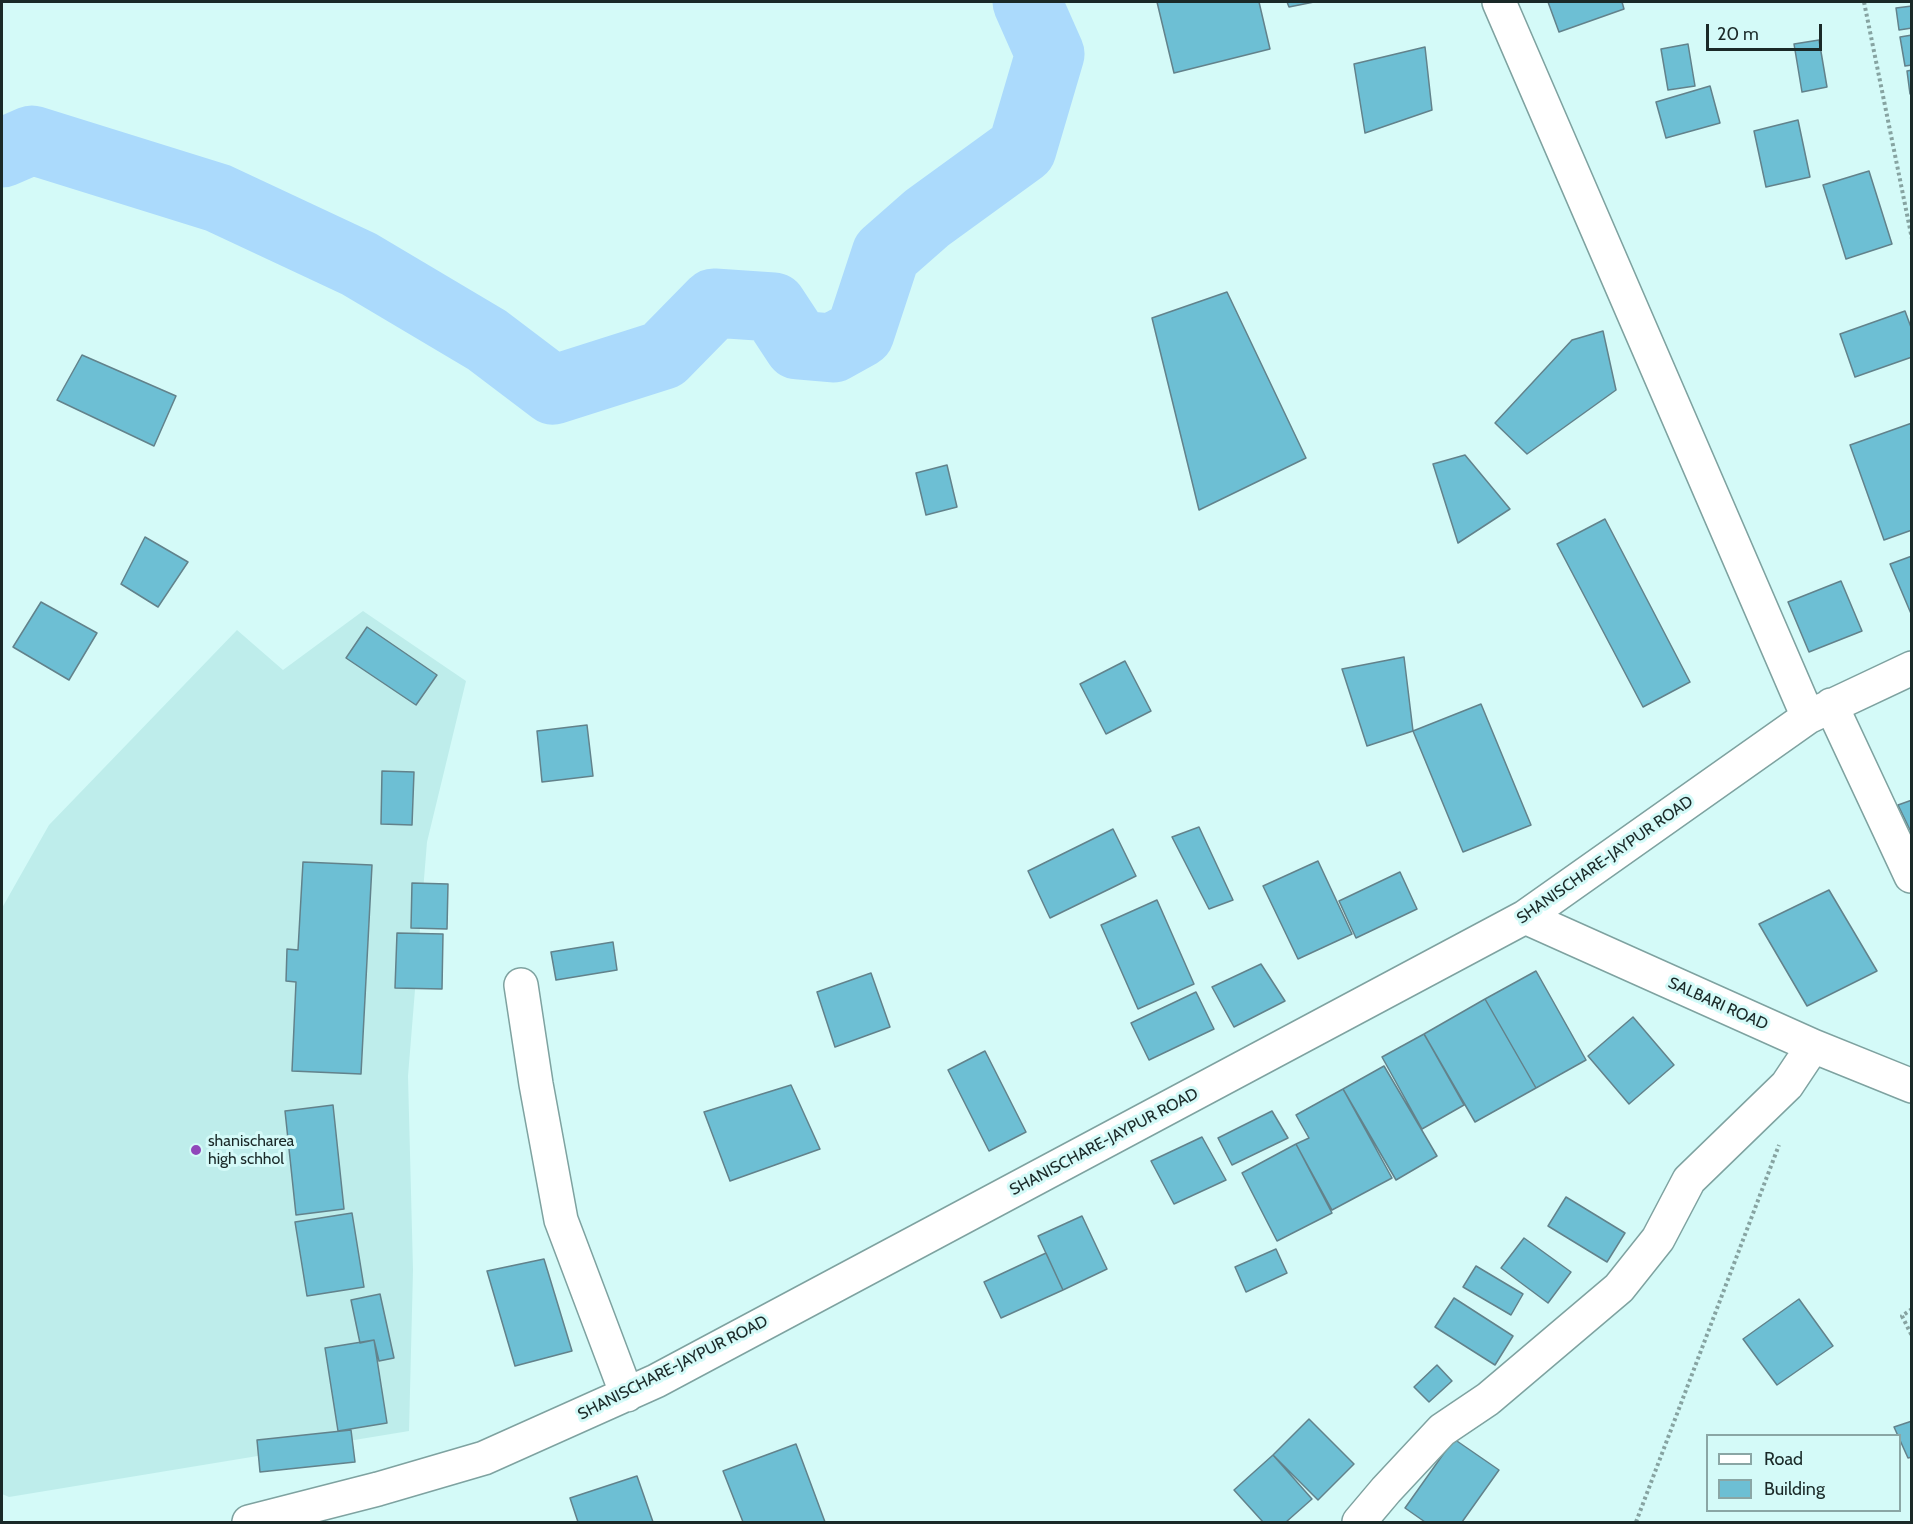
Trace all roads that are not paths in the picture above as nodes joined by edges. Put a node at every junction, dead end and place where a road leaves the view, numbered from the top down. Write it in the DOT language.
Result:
graph roads {
  1 [pos="1499,2"];
  2 [pos="1911,668"];
  3 [pos="1819,711"];
  4 [pos="1911,876"];
  5 [pos="1526,917"];
  6 [pos="521,985"];
  7 [pos="1813,1046"];
  8 [pos="1911,1086"];
  9 [pos="627,1395"];
  10 [pos="249,1522"];
  11 [pos="1359,1522"];
  1 -- 3 [label="street"];
  2 -- 3 [label="street, SHANISCHARE-JAYPUR ROAD"];
  3 -- 4 [label="street"];
  3 -- 5 [label="street, SHANISCHARE-JAYPUR ROAD"];
  5 -- 7 [label="street, SALBARI ROAD"];
  5 -- 9 [label="street, SHANISCHARE-JAYPUR ROAD"];
  6 -- 9 [label="street"];
  7 -- 8 [label="street, SALBARI ROAD"];
  7 -- 11 [label="street"];
  9 -- 10 [label="street, SHANISCHARE-JAYPUR ROAD"];
}
